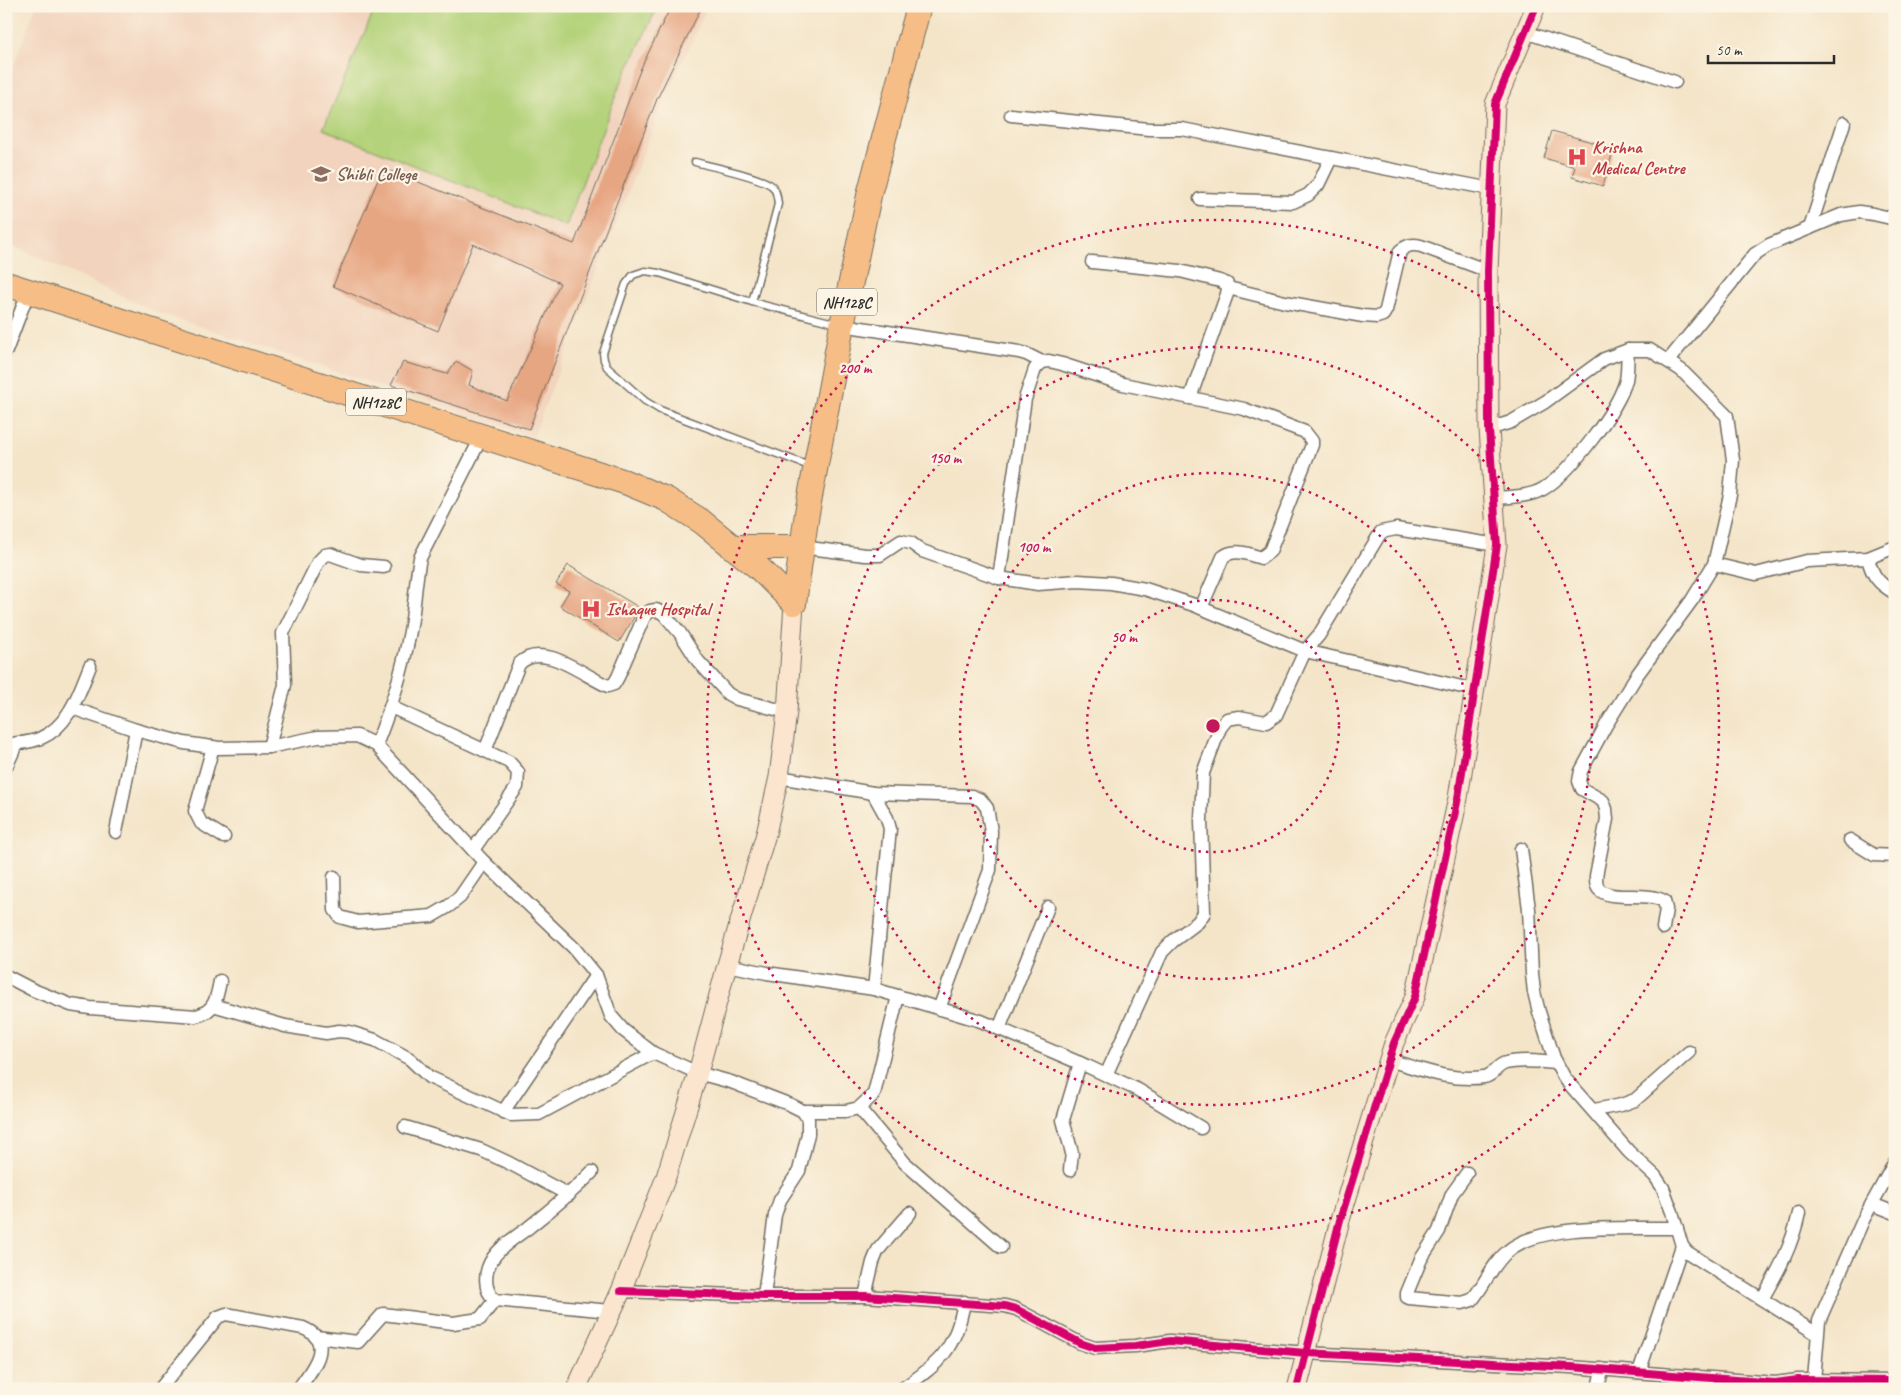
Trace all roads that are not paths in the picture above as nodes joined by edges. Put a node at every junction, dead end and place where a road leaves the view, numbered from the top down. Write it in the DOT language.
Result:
graph roads {
  1 [pos="918,6"];
  2 [pos="1536,6"];
  3 [pos="1525,32"];
  4 [pos="1675,82"];
  5 [pos="1011,115"];
  6 [pos="1844,123"];
  7 [pos="1331,158"];
  8 [pos="695,162"];
  9 [pos="1491,189"];
  10 [pos="1200,199"];
  11 [pos="1895,219"];
  12 [pos="1810,228"];
  13 [pos="1092,262"];
  14 [pos="1488,271"];
  15 [pos="6,284"];
  16 [pos="1228,288"];
  17 [pos="30,290"];
  18 [pos="752,302"];
  19 [pos="842,325"];
  20 [pos="1628,350"];
  21 [pos="6,351"];
  22 [pos="1668,361"];
  23 [pos="1042,362"];
  24 [pos="1190,398"];
  25 [pos="1489,429"];
  26 [pos="482,436"];
  27 [pos="816,468"];
  28 [pos="1494,498"];
  29 [pos="1497,545"];
  30 [pos="732,547"];
  31 [pos="802,547"];
  32 [pos="1895,548"];
  33 [pos="1868,558"];
  34 [pos="1714,564"];
  35 [pos="384,567"];
  36 [pos="999,578"];
  37 [pos="1895,593"];
  38 [pos="794,603"];
  39 [pos="1201,608"];
  40 [pos="1305,651"];
  41 [pos="90,666"];
  42 [pos="1475,690"];
  43 [pos="391,707"];
  44 [pos="72,708"];
  45 [pos="787,712"];
  46 [pos="136,730"];
  47 [pos="12,744"];
  48 [pos="376,745"];
  49 [pos="213,747"];
  50 [pos="268,747"];
  51 [pos="485,751"];
  52 [pos="6,767"];
  53 [pos="779,777"];
  54 [pos="873,793"];
  55 [pos="116,832"];
  56 [pos="224,837"];
  57 [pos="1850,840"];
  58 [pos="1521,849"];
  59 [pos="473,850"];
  60 [pos="1895,856"];
  61 [pos="484,862"];
  62 [pos="334,877"];
  63 [pos="1048,907"];
  64 [pos="1662,928"];
  65 [pos="727,965"];
  66 [pos="596,975"];
  67 [pos="6,976"];
  68 [pos="220,981"];
  69 [pos="874,989"];
  70 [pos="898,996"];
  71 [pos="213,1005"];
  72 [pos="939,1009"];
  73 [pos="999,1029"];
  74 [pos="1689,1052"];
  75 [pos="653,1053"];
  76 [pos="1389,1060"];
  77 [pos="1080,1063"];
  78 [pos="1556,1063"];
  79 [pos="698,1073"];
  80 [pos="1106,1075"];
  81 [pos="859,1108"];
  82 [pos="1594,1110"];
  83 [pos="803,1111"];
  84 [pos="503,1112"];
  85 [pos="405,1127"];
  86 [pos="1201,1128"];
  87 [pos="1895,1162"];
  88 [pos="1070,1170"];
  89 [pos="592,1172"];
  90 [pos="1467,1173"];
  91 [pos="568,1195"];
  92 [pos="1872,1204"];
  93 [pos="910,1212"];
  94 [pos="1799,1213"];
  95 [pos="1895,1213"];
  96 [pos="1678,1228"];
  97 [pos="1682,1246"];
  98 [pos="1001,1247"];
  99 [pos="621,1291"];
  100 [pos="764,1296"];
  101 [pos="865,1296"];
  102 [pos="1762,1299"];
  103 [pos="495,1300"];
  104 [pos="964,1302"];
  105 [pos="610,1311"];
  106 [pos="1817,1334"];
  107 [pos="316,1337"];
  108 [pos="1306,1353"];
  109 [pos="1602,1369"];
  110 [pos="1639,1372"];
  111 [pos="1814,1380"];
  112 [pos="1895,1381"];
  113 [pos="1775,1386"];
  114 [pos="160,1389"];
  115 [pos="298,1389"];
  116 [pos="576,1389"];
  117 [pos="902,1389"];
  118 [pos="1297,1389"];
  119 [pos="1598,1389"];
  1 -- 19 [label="highway, NH128C"];
  2 -- 3 [label="street"];
  3 -- 4 [label="street"];
  3 -- 9 [label="street"];
  5 -- 7 [label="street"];
  6 -- 12 [label="street"];
  7 -- 9 [label="street"];
  7 -- 10 [label="street"];
  8 -- 18 [label="lane"];
  9 -- 14 [label="street"];
  11 -- 12 [label="street"];
  12 -- 22 [label="street"];
  13 -- 16 [label="street"];
  14 -- 16 [label="street"];
  14 -- 25 [label="street"];
  15 -- 17 [label="highway, NH128C"];
  16 -- 24 [label="street"];
  17 -- 21 [label="street"];
  17 -- 26 [label="highway, NH128C"];
  18 -- 19 [label="lane"];
  18 -- 27 [label="lane"];
  19 -- 23 [label="street"];
  19 -- 27 [label="highway, NH128C"];
  20 -- 22 [label="street"];
  20 -- 25 [label="street"];
  20 -- 28 [label="street"];
  22 -- 34 [label="street"];
  23 -- 24 [label="street"];
  23 -- 36 [label="street"];
  24 -- 39 [label="street"];
  25 -- 28 [label="street"];
  26 -- 30 [label="highway, NH128C"];
  26 -- 43 [label="street"];
  27 -- 31 [label="highway, NH128C"];
  28 -- 29 [label="street"];
  29 -- 40 [label="street"];
  29 -- 42 [label="street"];
  30 -- 31 [label="highway"];
  30 -- 38 [label="highway, NH128C"];
  31 -- 36 [label="street"];
  31 -- 38 [label="highway, NH128C"];
  32 -- 33 [label="street"];
  33 -- 34 [label="street"];
  33 -- 37 [label="street"];
  34 -- 64 [label="street"];
  35 -- 50 [label="street"];
  36 -- 39 [label="street"];
  38 -- 45 [label="street"];
  39 -- 40 [label="street"];
  40 -- 42 [label="street"];
  40 -- 80 [label="street"];
  41 -- 44 [label="street"];
  42 -- 76 [label="street"];
  43 -- 48 [label="street"];
  43 -- 51 [label="street"];
  44 -- 46 [label="street"];
  44 -- 47 [label="street"];
  45 -- 51 [label="street"];
  45 -- 53 [label="street"];
  46 -- 49 [label="street"];
  46 -- 55 [label="street"];
  47 -- 52 [label="street"];
  48 -- 50 [label="street"];
  48 -- 59 [label="street"];
  49 -- 50 [label="street"];
  49 -- 56 [label="street"];
  51 -- 59 [label="street"];
  53 -- 54 [label="street"];
  53 -- 65 [label="street"];
  54 -- 69 [label="street"];
  54 -- 72 [label="street"];
  57 -- 60 [label="street"];
  58 -- 78 [label="street"];
  59 -- 61 [label="street"];
  61 -- 62 [label="street"];
  61 -- 66 [label="street"];
  63 -- 73 [label="street"];
  65 -- 69 [label="street"];
  65 -- 79 [label="street"];
  66 -- 75 [label="street"];
  66 -- 84 [label="street"];
  67 -- 71 [label="street"];
  68 -- 71 [label="street"];
  69 -- 70 [label="street"];
  70 -- 72 [label="street"];
  70 -- 81 [label="street"];
  71 -- 84 [label="street"];
  72 -- 73 [label="street"];
  73 -- 77 [label="street"];
  74 -- 82 [label="street"];
  75 -- 79 [label="street"];
  75 -- 84 [label="street"];
  76 -- 78 [label="street"];
  76 -- 108 [label="street"];
  77 -- 80 [label="street"];
  77 -- 88 [label="street"];
  78 -- 82 [label="street"];
  79 -- 83 [label="street"];
  79 -- 99 [label="street"];
  80 -- 86 [label="street"];
  81 -- 83 [label="street"];
  81 -- 98 [label="street"];
  82 -- 96 [label="street"];
  83 -- 100 [label="street"];
  85 -- 91 [label="street"];
  87 -- 92 [label="street"];
  89 -- 91 [label="street"];
  90 -- 96 [label="street"];
  91 -- 103 [label="street"];
  92 -- 95 [label="street"];
  92 -- 106 [label="street"];
  93 -- 101 [label="street"];
  94 -- 102 [label="street"];
  96 -- 97 [label="street"];
  97 -- 102 [label="street"];
  97 -- 110 [label="street"];
  99 -- 100 [label="street"];
  99 -- 105 [label="street"];
  100 -- 101 [label="street"];
  101 -- 104 [label="street"];
  102 -- 106 [label="street"];
  103 -- 105 [label="street"];
  103 -- 107 [label="street"];
  104 -- 108 [label="street"];
  104 -- 117 [label="street"];
  105 -- 116 [label="street"];
  106 -- 111 [label="street"];
  107 -- 114 [label="street"];
  107 -- 115 [label="street"];
  108 -- 109 [label="street"];
  108 -- 118 [label="street"];
  109 -- 110 [label="street"];
  109 -- 119 [label="street"];
  110 -- 113 [label="street"];
  111 -- 112 [label="street"];
  111 -- 113 [label="street"];
}
